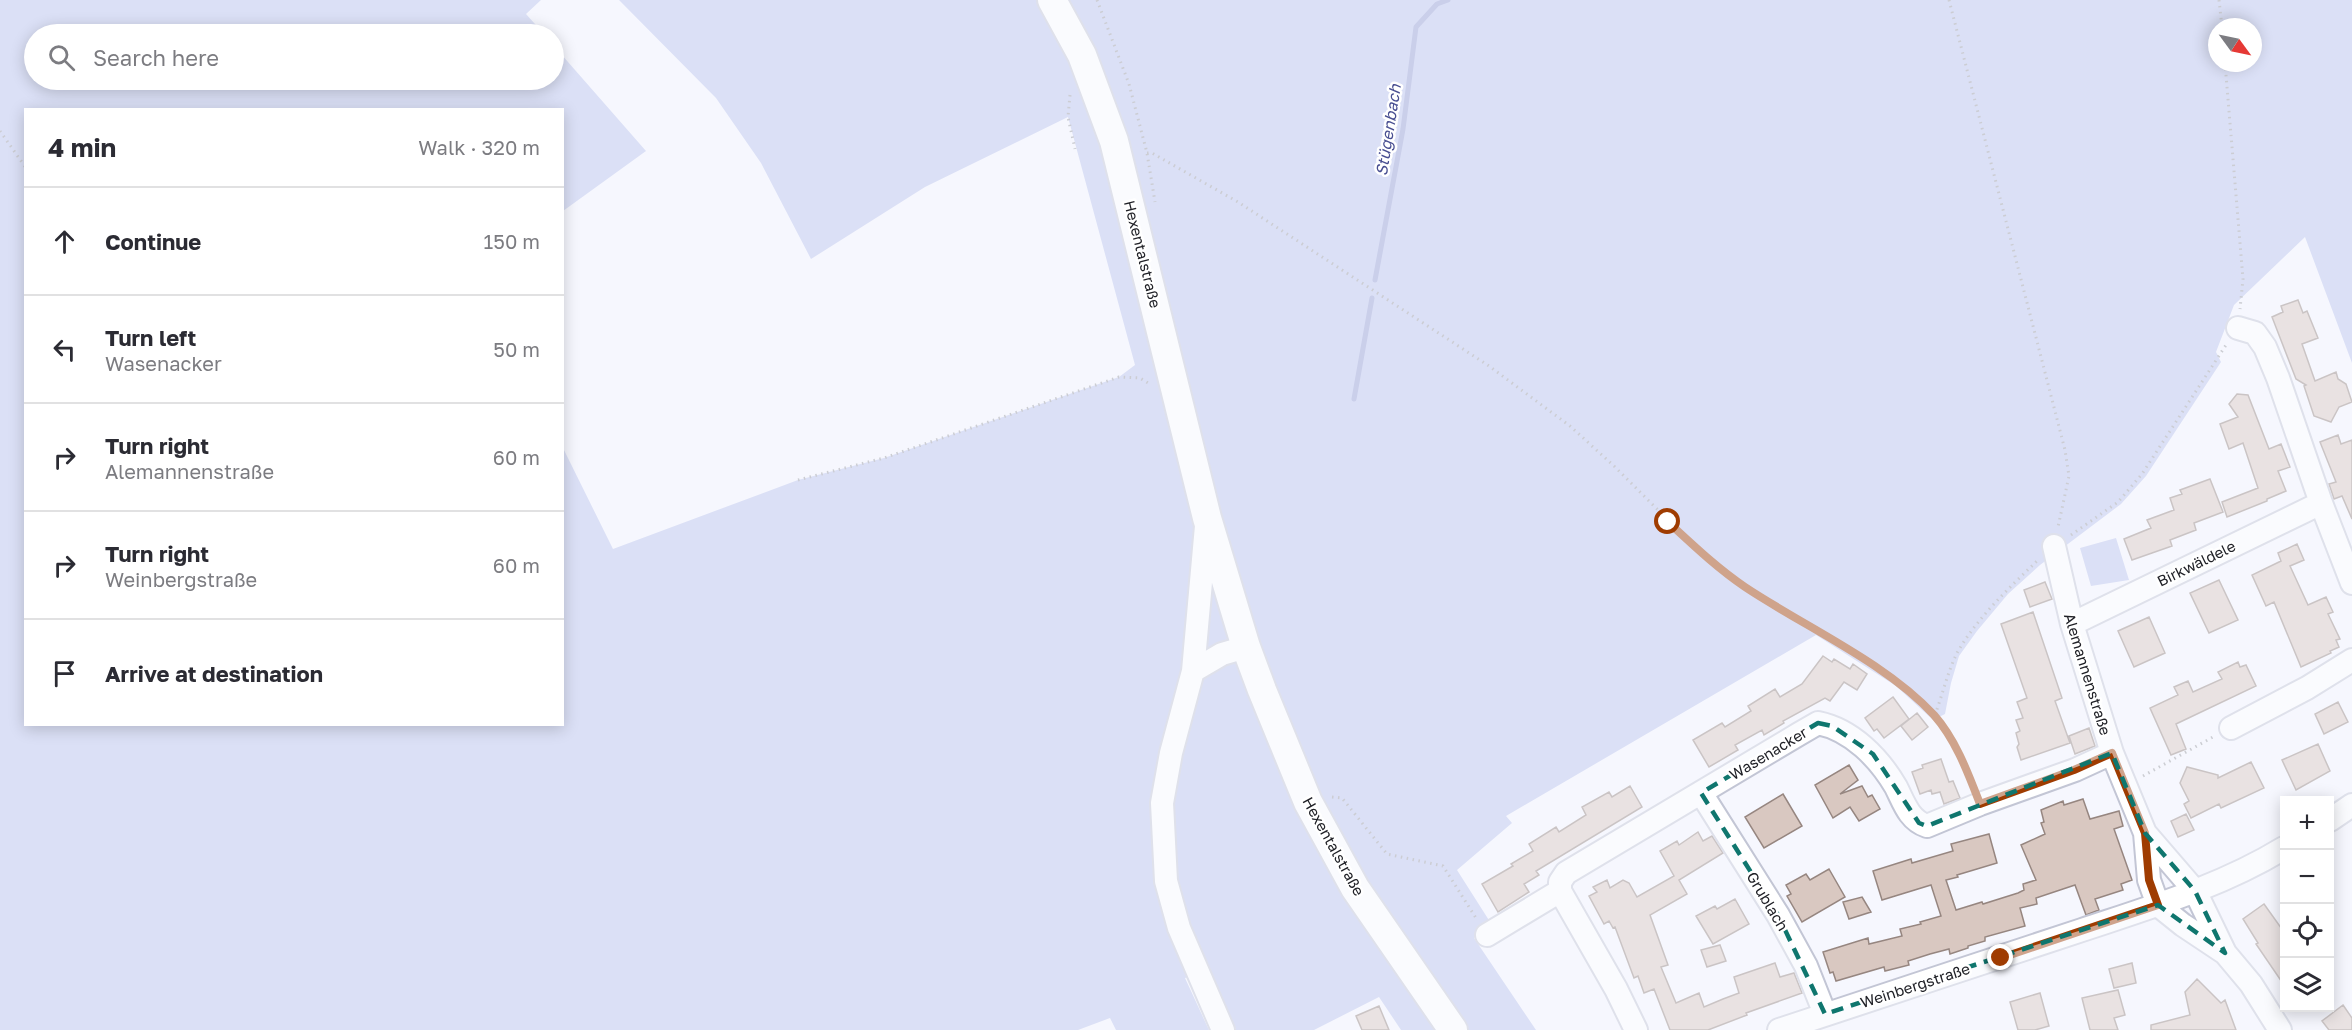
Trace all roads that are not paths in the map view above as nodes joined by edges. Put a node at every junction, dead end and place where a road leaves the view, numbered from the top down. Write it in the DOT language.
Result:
graph roads {
  1 [pos="1052,0"];
  2 [pos="2238,328"];
  3 [pos="2321,503"];
  4 [pos="1207,518"];
  5 [pos="2054,546"];
  6 [pos="2352,583"];
  7 [pos="2072,624"];
  8 [pos="1246,647"];
  9 [pos="2352,660"];
  10 [pos="1193,671"];
  11 [pos="2231,728"];
  12 [pos="2112,753"];
  13 [pos="1701,793"];
  14 [pos="2352,805"];
  15 [pos="2334,817"];
  16 [pos="2145,833"];
  17 [pos="2281,850"];
  18 [pos="1560,891"];
  19 [pos="2196,891"];
  20 [pos="2158,905"];
  21 [pos="1486,935"];
  22 [pos="2225,953"];
  23 [pos="1825,1014"];
  24 [pos="1223,1030"];
  25 [pos="1453,1030"];
  26 [pos="1636,1030"];
  27 [pos="1779,1030"];
  28 [pos="2280,1030"];
  1 -- 4 [label="main road, Hexentalstraße"];
  2 -- 3 [label="street"];
  3 -- 6 [label="street"];
  3 -- 7 [label="street, Birkwäldele"];
  4 -- 8 [label="main road, Hexentalstraße"];
  4 -- 10 [label="street, Hexentalstraße"];
  5 -- 7 [label="street, Alemannenstraße"];
  7 -- 12 [label="street, Alemannenstraße"];
  8 -- 10 [label="street"];
  8 -- 25 [label="main road, Hexentalstraße"];
  9 -- 11 [label="street"];
  10 -- 24 [label="street, Hexentalstraße"];
  12 -- 13 [label="street, Wasenacker"];
  12 -- 16 [label="street, Alemannenstraße"];
  13 -- 18 [label="street, Wasenacker"];
  13 -- 23 [label="street, Grublach"];
  14 -- 15 [label="street"];
  16 -- 19 [label="street, Alemannenstraße"];
  16 -- 20 [label="street, Alemannenstraße"];
  17 -- 19 [label="street, Weinbergstraße"];
  18 -- 21 [label="street"];
  18 -- 26 [label="street"];
  19 -- 20 [label="street, Weinbergstraße"];
  19 -- 22 [label="street, Alemannenstraße"];
  20 -- 22 [label="street, Alemannenstraße"];
  20 -- 23 [label="street, Weinbergstraße"];
  22 -- 28 [label="street, Alemannenstraße"];
  23 -- 27 [label="street, Weinbergstraße"];
}
